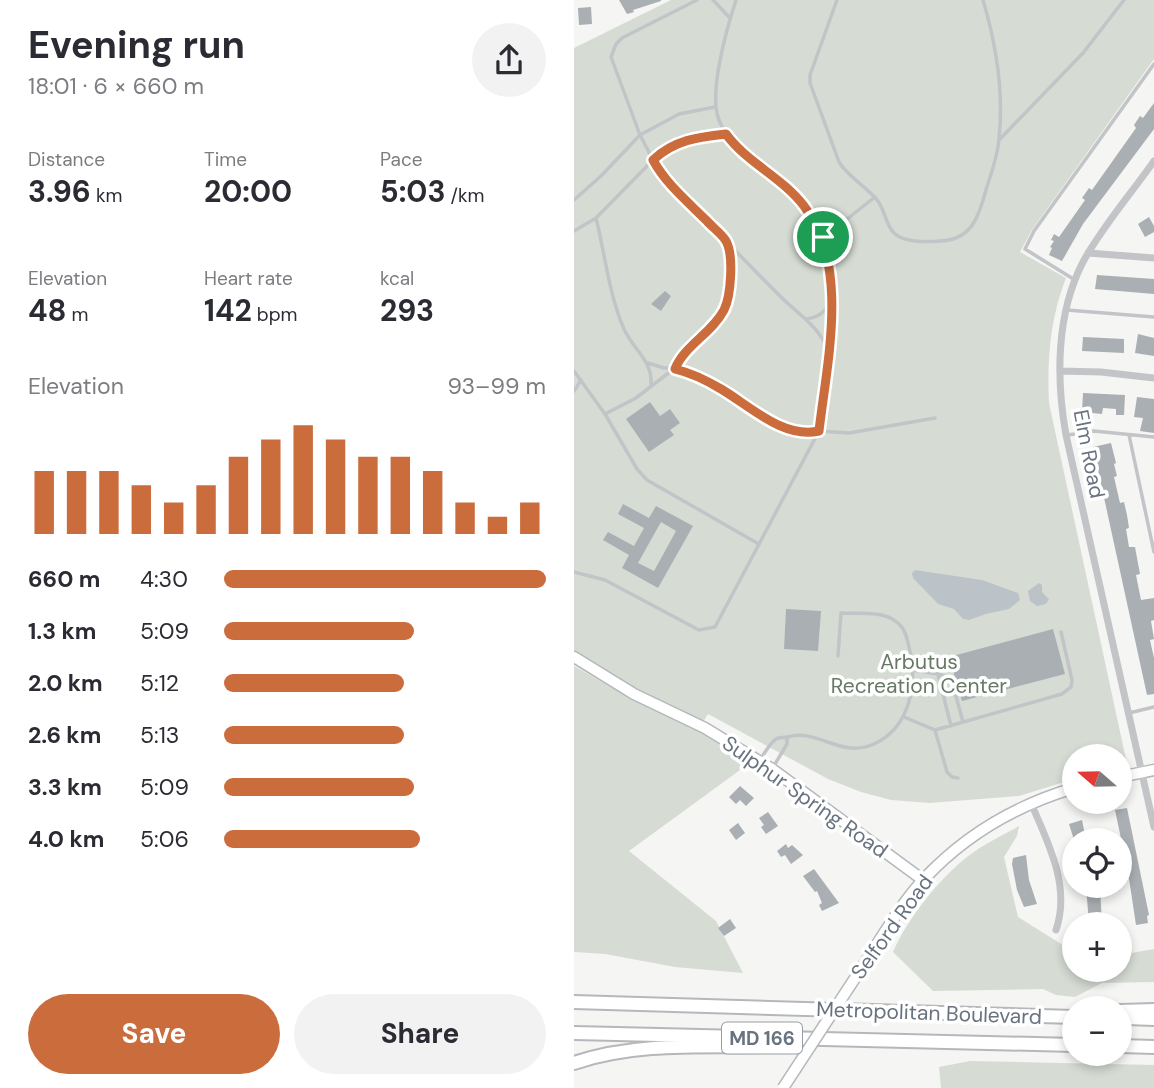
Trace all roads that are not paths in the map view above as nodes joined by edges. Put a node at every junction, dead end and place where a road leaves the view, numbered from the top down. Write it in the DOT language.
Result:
graph roads {
  1 [pos="697,0"];
  2 [pos="713,0"];
  3 [pos="736,0"];
  4 [pos="836,0"];
  5 [pos="983,0"];
  6 [pos="1124,0"];
  7 [pos="730,18"];
  8 [pos="1154,64"];
  9 [pos="715,107"];
  10 [pos="726,134"];
  11 [pos="640,135"];
  12 [pos="999,139"];
  13 [pos="653,160"];
  14 [pos="1153,164"];
  15 [pos="875,197"];
  16 [pos="574,200"];
  17 [pos="596,218"];
  18 [pos="574,231"];
  19 [pos="823,237"];
  20 [pos="726,242"];
  21 [pos="1088,253"];
  22 [pos="1154,258"];
  23 [pos="1076,280"];
  24 [pos="830,302"];
  25 [pos="1067,310"];
  26 [pos="1154,317"];
  27 [pos="807,319"];
  28 [pos="828,349"];
  29 [pos="648,363"];
  30 [pos="675,369"];
  31 [pos="574,371"];
  32 [pos="1060,371"];
  33 [pos="1154,378"];
  34 [pos="581,380"];
  35 [pos="651,386"];
  36 [pos="574,391"];
  37 [pos="605,414"];
  38 [pos="934,418"];
  39 [pos="819,431"];
  40 [pos="1066,435"];
  41 [pos="1129,435"];
  42 [pos="1154,437"];
  43 [pos="757,543"];
  44 [pos="1154,552"];
  45 [pos="574,572"];
  46 [pos="1061,632"];
  47 [pos="838,656"];
  48 [pos="574,657"];
  49 [pos="914,670"];
  50 [pos="938,674"];
  51 [pos="1154,707"];
  52 [pos="1127,713"];
  53 [pos="904,717"];
  54 [pos="963,722"];
  55 [pos="951,726"];
  56 [pos="935,730"];
  57 [pos="787,737"];
  58 [pos="759,761"];
  59 [pos="772,769"];
  60 [pos="1154,770"];
  61 [pos="1141,772"];
  62 [pos="1132,774"];
  63 [pos="958,778"];
  64 [pos="1062,792"];
  65 [pos="1031,803"];
  66 [pos="1154,827"];
  67 [pos="923,880"];
  68 [pos="1056,930"];
  69 [pos="574,995"];
  70 [pos="574,1002"];
  71 [pos="751,1007"];
  72 [pos="1154,1010"];
  73 [pos="1132,1011"];
  74 [pos="1062,1015"];
  75 [pos="1132,1018"];
  76 [pos="1154,1019"];
  77 [pos="574,1033"];
  78 [pos="949,1042"];
  79 [pos="1062,1045"];
  80 [pos="1132,1046"];
  81 [pos="1154,1047"];
  82 [pos="574,1063"];
  83 [pos="783,1088"];
  1 -- 11 [label="lane"];
  2 -- 7 [label="lane"];
  3 -- 7 [label="lane"];
  4 -- 15 [label="lane"];
  5 -- 12 [label="lane"];
  6 -- 12 [label="lane"];
  7 -- 9 [label="lane"];
  8 -- 23 [label="lane"];
  9 -- 10 [label="lane"];
  9 -- 11 [label="lane"];
  10 -- 13 [label="lane"];
  10 -- 19 [label="lane"];
  11 -- 13 [label="lane"];
  11 -- 16 [label="lane"];
  12 -- 15 [label="lane"];
  13 -- 17 [label="lane"];
  13 -- 20 [label="lane"];
  14 -- 21 [label="street, Elm Road"];
  15 -- 19 [label="lane"];
  17 -- 18 [label="lane"];
  17 -- 29 [label="lane"];
  19 -- 24 [label="lane"];
  20 -- 27 [label="lane"];
  20 -- 30 [label="lane"];
  21 -- 22 [label="street"];
  21 -- 23 [label="street, Elm Road"];
  23 -- 25 [label="street, Elm Road"];
  24 -- 27 [label="lane"];
  24 -- 28 [label="lane"];
  25 -- 26 [label="lane"];
  25 -- 32 [label="street, Elm Road"];
  27 -- 28 [label="lane"];
  28 -- 39 [label="lane"];
  29 -- 30 [label="lane"];
  29 -- 35 [label="lane"];
  30 -- 35 [label="lane"];
  30 -- 39 [label="lane"];
  31 -- 34 [label="lane"];
  32 -- 33 [label="street"];
  32 -- 40 [label="street, Elm Road"];
  34 -- 36 [label="lane"];
  34 -- 37 [label="lane"];
  35 -- 37 [label="lane"];
  37 -- 43 [label="lane"];
  38 -- 39 [label="lane"];
  39 -- 43 [label="lane"];
  40 -- 41 [label="lane"];
  40 -- 52 [label="street, Elm Road"];
  41 -- 42 [label="lane"];
  41 -- 44 [label="lane"];
  43 -- 45 [label="lane"];
  46 -- 54 [label="lane"];
  47 -- 49 [label="lane"];
  48 -- 58 [label="main road, Sulphur Spring Road"];
  49 -- 50 [label="lane"];
  49 -- 53 [label="lane"];
  50 -- 54 [label="lane"];
  50 -- 55 [label="lane"];
  51 -- 52 [label="lane"];
  52 -- 61 [label="street, Elm Road"];
  53 -- 56 [label="lane"];
  53 -- 57 [label="lane"];
  54 -- 55 [label="lane"];
  55 -- 56 [label="lane"];
  56 -- 63 [label="lane"];
  57 -- 58 [label="lane"];
  57 -- 59 [label="lane"];
  58 -- 59 [label="main road, Sulphur Spring Road"];
  59 -- 67 [label="main road, Sulphur Spring Road"];
  60 -- 61 [label="main road"];
  61 -- 62 [label="main road"];
  61 -- 66 [label="street, Elm Road"];
  64 -- 65 [label="main road, Selford Road"];
  65 -- 67 [label="main road, Selford Road"];
  65 -- 68 [label="street"];
  67 -- 83 [label="main road, Selford Road, bridge"];
  69 -- 71 [label="highway"];
  70 -- 71 [label="highway, Metropolitan Boulevard / MD 166"];
  71 -- 74 [label="highway, Metropolitan Boulevard / MD 166"];
  72 -- 73 [label="highway"];
  75 -- 76 [label="highway"];
  77 -- 78 [label="highway, Metropolitan Boulevard / MD 166"];
  78 -- 79 [label="highway, Metropolitan Boulevard / MD 166"];
  78 -- 82 [label="highway"];
  80 -- 81 [label="highway"];
}
